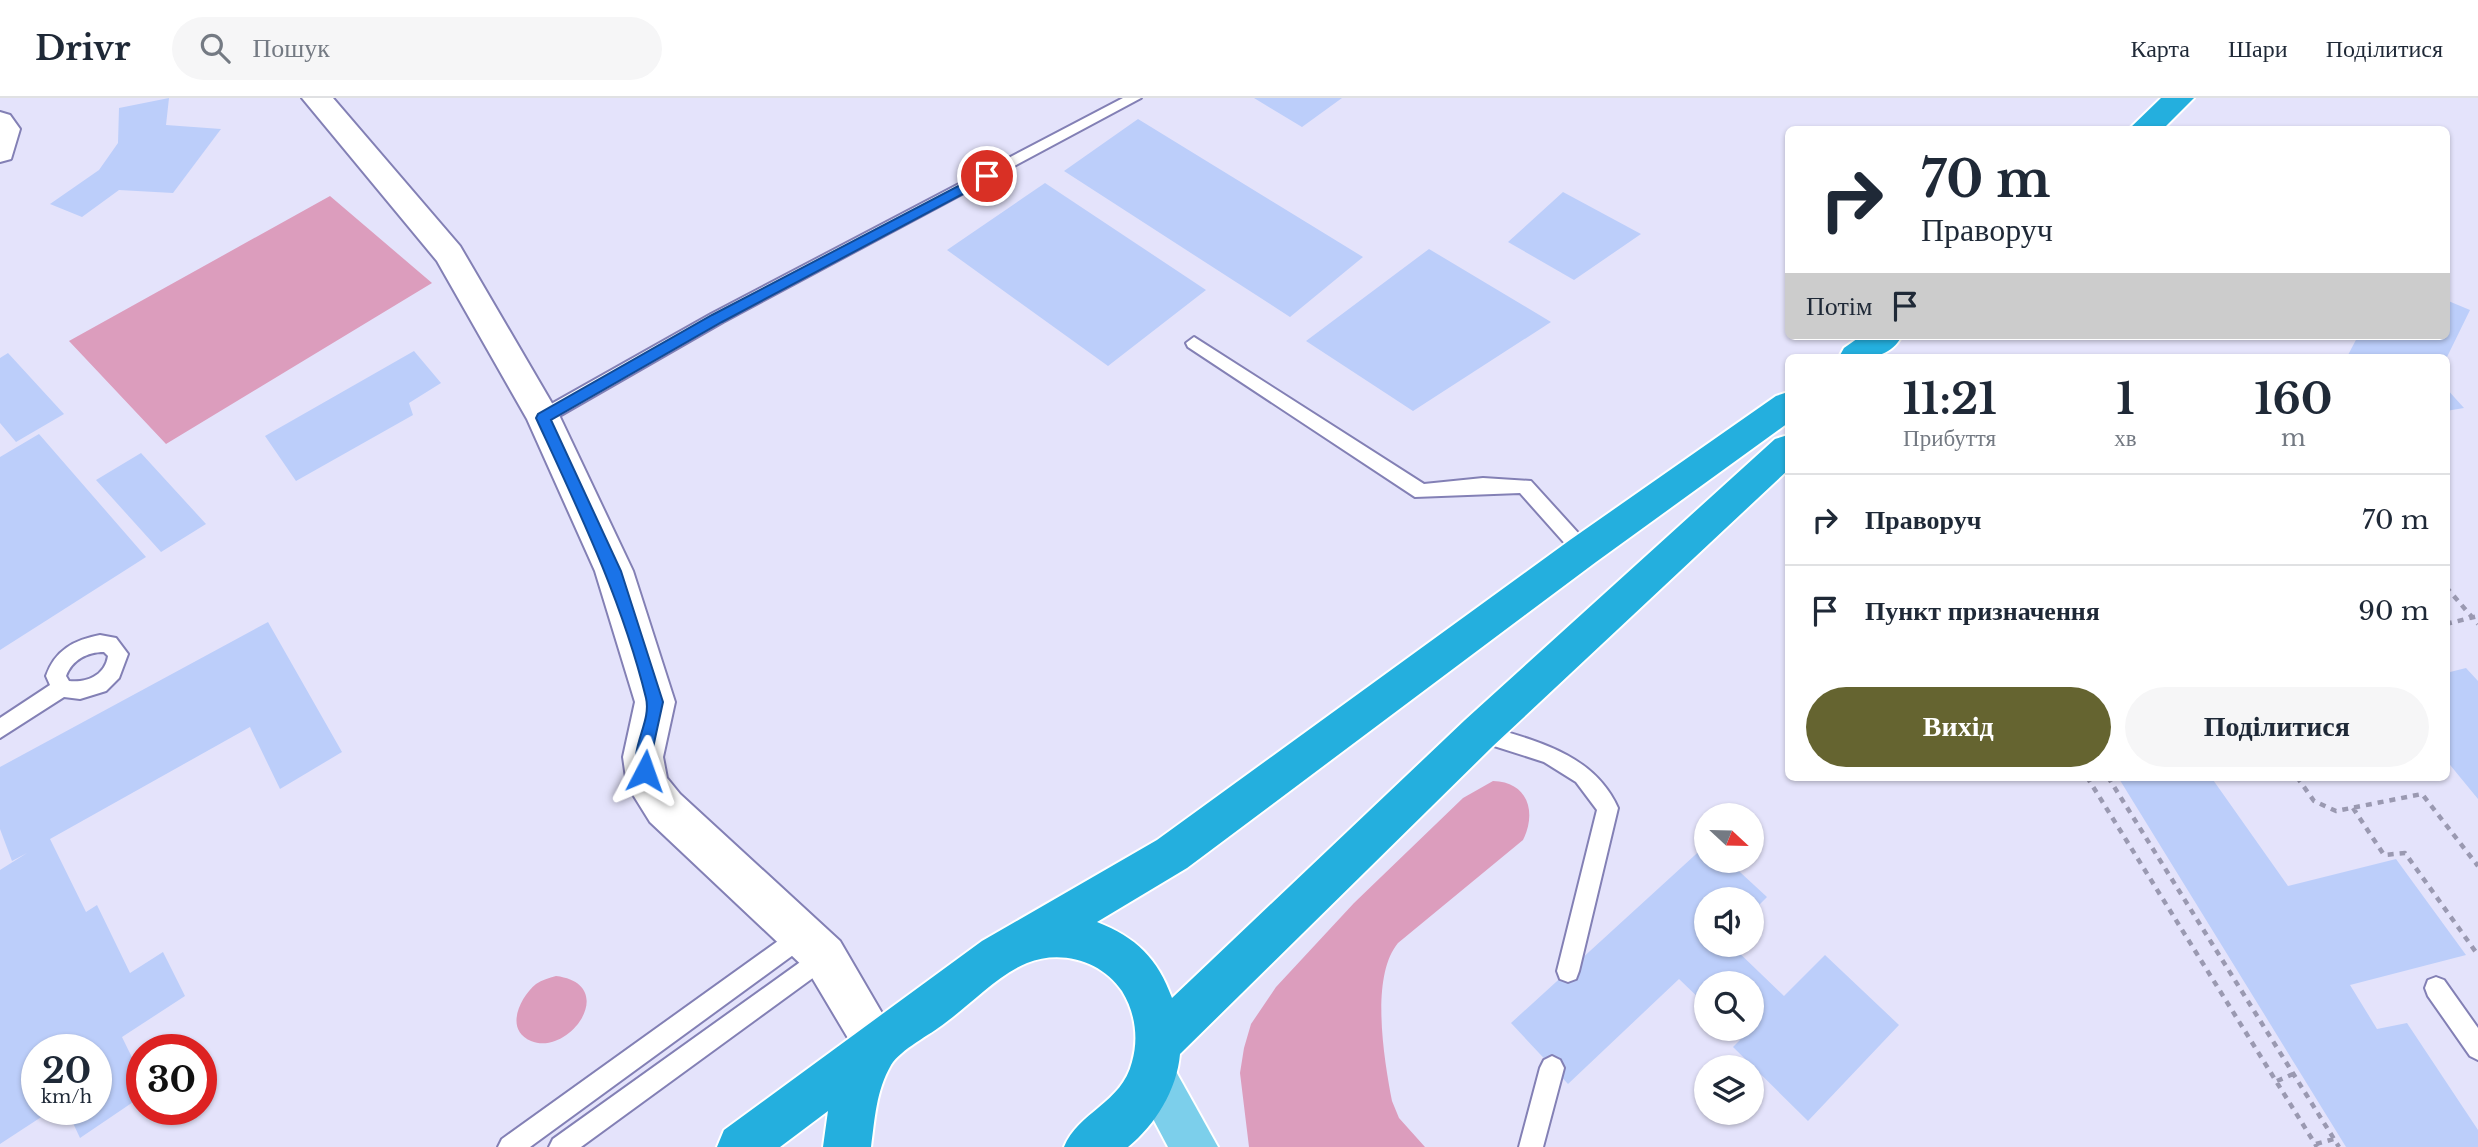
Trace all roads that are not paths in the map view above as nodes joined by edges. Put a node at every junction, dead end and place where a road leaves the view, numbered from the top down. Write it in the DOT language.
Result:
graph roads {
  1 [pos="317,98"];
  2 [pos="1134,98"];
  3 [pos="2179,98"];
  4 [pos="0,122"];
  5 [pos="2148,126"];
  6 [pos="0,152"];
  7 [pos="1879,340"];
  8 [pos="1907,340"];
  9 [pos="1194,343"];
  10 [pos="1860,354"];
  11 [pos="1891,354"];
  12 [pos="1785,407"];
  13 [pos="543,418"];
  14 [pos="1785,452"];
  15 [pos="1583,551"];
  16 [pos="62,688"];
  17 [pos="0,729"];
  18 [pos="1479,733"];
  19 [pos="1027,942"];
  20 [pos="814,945"];
  21 [pos="1568,971"];
  22 [pos="2436,988"];
  23 [pos="877,1044"];
  24 [pos="2478,1048"];
  25 [pos="1156,1058"];
  26 [pos="1552,1068"];
  27 [pos="510,1147"];
  28 [pos="561,1147"];
  29 [pos="741,1147"];
  30 [pos="847,1147"];
  31 [pos="1088,1147"];
  32 [pos="1194,1147"];
  33 [pos="1531,1147"];
  1 -- 13 [label="street"];
  2 -- 13 [label="lane"];
  3 -- 5 [label="highway"];
  4 -- 6 [label="street"];
  7 -- 10 [label="highway"];
  8 -- 11 [label="highway"];
  9 -- 15 [label="lane"];
  12 -- 15 [label="highway"];
  13 -- 20 [label="street"];
  14 -- 18 [label="highway"];
  15 -- 19 [label="highway"];
  16 -- 17 [label="lane"];
  18 -- 21 [label="lane"];
  18 -- 25 [label="highway"];
  19 -- 23 [label="highway"];
  19 -- 25 [label="highway"];
  20 -- 23 [label="street"];
  20 -- 27 [label="lane"];
  20 -- 28 [label="lane"];
  22 -- 24 [label="lane"];
  23 -- 29 [label="highway"];
  23 -- 30 [label="highway"];
  25 -- 31 [label="highway"];
  25 -- 32 [label="main road"];
  26 -- 33 [label="lane"];
}
